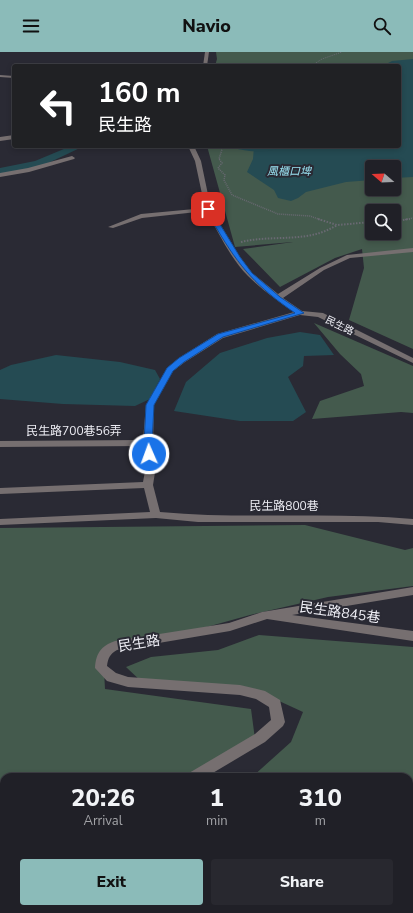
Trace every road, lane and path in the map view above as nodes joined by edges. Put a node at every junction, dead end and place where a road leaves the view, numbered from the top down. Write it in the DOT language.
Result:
graph roads {
  1 [pos="207,52"];
  2 [pos="342,52"];
  3 [pos="205,64"];
  4 [pos="314,64"];
  5 [pos="0,76"];
  6 [pos="12,77"];
  7 [pos="12,137"];
  8 [pos="0,139"];
  9 [pos="192,148"];
  10 [pos="223,148"];
  11 [pos="72,158"];
  12 [pos="0,175"];
  13 [pos="208,209"];
  14 [pos="413,218"];
  15 [pos="401,219"];
  16 [pos="365,223"];
  17 [pos="337,225"];
  18 [pos="112,227"];
  19 [pos="228,244"];
  20 [pos="413,250"];
  21 [pos="278,298"];
  22 [pos="300,313"];
  23 [pos="413,360"];
  24 [pos="148,443"];
  25 [pos="0,444"];
  26 [pos="148,486"];
  27 [pos="0,491"];
  28 [pos="156,515"];
  29 [pos="0,522"];
  30 [pos="413,522"];
  31 [pos="413,591"];
  32 [pos="262,616"];
  33 [pos="413,636"];
  34 [pos="200,773"];
  1 -- 3 [label="street"];
  2 -- 4 [label="path"];
  5 -- 6 [label="street"];
  7 -- 8 [label="street"];
  9 -- 13 [label="street, 民生路"];
  10 -- 17 [label="path"];
  11 -- 12 [label="street"];
  13 -- 18 [label="street"];
  13 -- 19 [label="street, 民生路"];
  14 -- 15 [label="path"];
  16 -- 17 [label="path"];
  17 -- 19 [label="path"];
  19 -- 21 [label="street, 民生路"];
  20 -- 21 [label="street"];
  21 -- 22 [label="street, 民生路"];
  22 -- 23 [label="street, 民生路"];
  22 -- 24 [label="street"];
  24 -- 25 [label="street, 民生路700巷56弄"];
  24 -- 26 [label="street"];
  26 -- 27 [label="street"];
  26 -- 28 [label="street"];
  28 -- 29 [label="street, 民生路800巷"];
  28 -- 30 [label="street, 民生路800巷"];
  31 -- 32 [label="street, 民生路"];
  32 -- 33 [label="street, 民生路845巷"];
  32 -- 34 [label="street, 民生路"];
}
